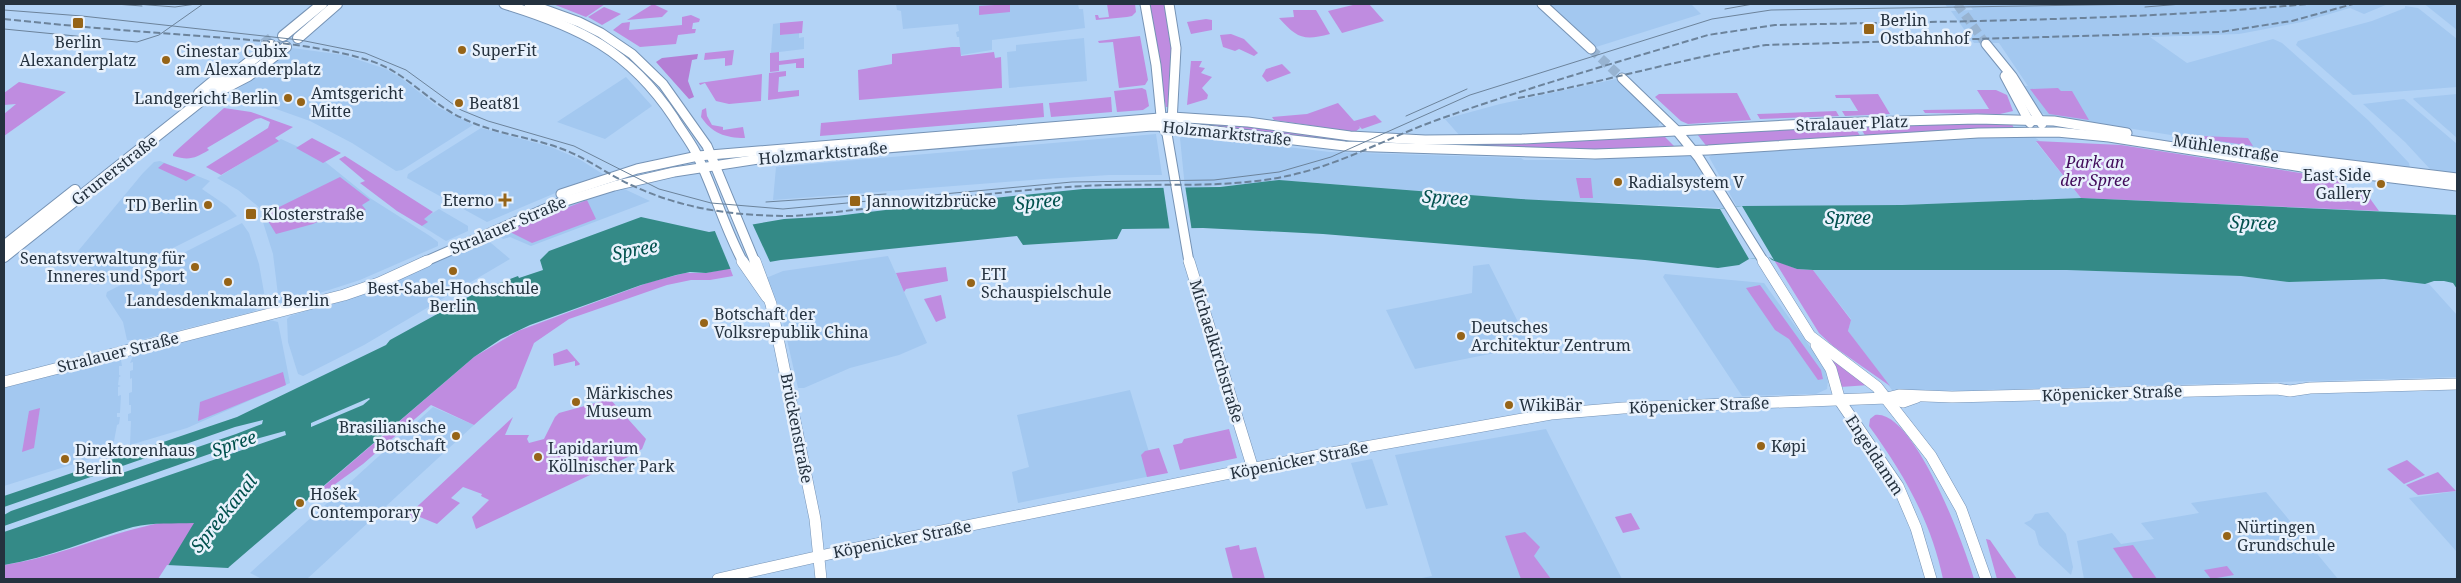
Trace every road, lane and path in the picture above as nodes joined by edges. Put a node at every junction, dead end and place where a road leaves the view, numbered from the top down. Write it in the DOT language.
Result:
graph roads {
  1 [pos="313,4"];
  2 [pos="322,4"];
  3 [pos="330,4"];
  4 [pos="337,4"];
  5 [pos="504,4"];
  6 [pos="529,4"];
  7 [pos="1145,4"];
  8 [pos="1169,4"];
  9 [pos="1542,4"];
  10 [pos="287,36"];
  11 [pos="1986,44"];
  12 [pos="275,46"];
  13 [pos="1591,49"];
  14 [pos="2000,64"];
  15 [pos="242,71"];
  16 [pos="1622,78"];
  17 [pos="227,86"];
  18 [pos="199,93"];
  19 [pos="2027,120"];
  20 [pos="2040,120"];
  21 [pos="1167,124"];
  22 [pos="1677,131"];
  23 [pos="2036,132"];
  24 [pos="1694,151"];
  25 [pos="711,155"];
  26 [pos="698,156"];
  27 [pos="2266,158"];
  28 [pos="714,165"];
  29 [pos="701,167"];
  30 [pos="2426,175"];
  31 [pos="2457,178"];
  32 [pos="2431,184"];
  33 [pos="2457,186"];
  34 [pos="4,246"];
  35 [pos="4,257"];
  36 [pos="753,270"];
  37 [pos="320,300"];
  38 [pos="1810,336"];
  39 [pos="4,382"];
  40 [pos="2457,384"];
  41 [pos="1887,398"];
  42 [pos="1840,401"];
  43 [pos="1254,469"];
  44 [pos="820,556"];
  45 [pos="718,579"];
  46 [pos="821,579"];
  47 [pos="1931,579"];
  48 [pos="1986,579"];
  1 -- 10 [label="main road"];
  2 -- 10 [label="main road"];
  3 -- 10 [label="main road"];
  4 -- 10 [label="main road"];
  5 -- 26 [label="main road"];
  6 -- 25 [label="main road"];
  7 -- 21 [label="main road"];
  8 -- 21 [label="main road"];
  9 -- 13 [label="main road"];
  11 -- 14 [label="main road"];
  12 -- 15 [label="main road"];
  12 -- 17 [label="main road, Grunerstraße"];
  12 -- 18 [label="main road, Grunerstraße"];
  14 -- 19 [label="main road"];
  14 -- 20 [label="main road"];
  15 -- 17 [label="main road, Grunerstraße"];
  15 -- 18 [label="main road, Grunerstraße"];
  16 -- 22 [label="main road, Engeldamm"];
  17 -- 35 [label="main road, Grunerstraße"];
  18 -- 34 [label="main road, Grunerstraße"];
  19 -- 20 [label="main road, Mühlenstraße"];
  19 -- 22 [label="main road, Stralauer Platz"];
  19 -- 23 [label="main road"];
  20 -- 23 [label="main road"];
  20 -- 27 [label="main road, Mühlenstraße"];
  21 -- 22 [label="main road, Holzmarktstraße"];
  21 -- 24 [label="main road, Holzmarktstraße"];
  21 -- 25 [label="main road, Holzmarktstraße"];
  21 -- 28 [label="main road, Holzmarktstraße"];
  21 -- 43 [label="main road, Michaelkirchstraße"];
  22 -- 24 [label="main road, Engeldamm"];
  23 -- 24 [label="main road, Stralauer Platz"];
  23 -- 27 [label="main road, Mühlenstraße"];
  24 -- 38 [label="main road, Engeldamm"];
  25 -- 26 [label="main road, Holzmarktstraße"];
  25 -- 28 [label="main road"];
  26 -- 29 [label="main road"];
  26 -- 37 [label="main road, Stralauer Straße"];
  27 -- 30 [label="main road, Mühlenstraße"];
  27 -- 32 [label="main road, Mühlenstraße"];
  28 -- 29 [label="main road, Holzmarktstraße"];
  28 -- 36 [label="main road"];
  29 -- 36 [label="main road"];
  29 -- 37 [label="main road, Stralauer Straße"];
  30 -- 31 [label="main road, Mühlenstraße"];
  30 -- 32 [label="main road"];
  32 -- 33 [label="main road, Mühlenstraße"];
  36 -- 44 [label="main road, Brückenstraße"];
  37 -- 39 [label="main road, Stralauer Straße"];
  38 -- 41 [label="main road"];
  38 -- 42 [label="main road, Engeldamm"];
  40 -- 41 [label="main road, Köpenicker Straße"];
  41 -- 42 [label="main road, Köpenicker Straße"];
  41 -- 48 [label="main road"];
  42 -- 43 [label="main road, Köpenicker Straße"];
  42 -- 47 [label="main road, Engeldamm"];
  43 -- 44 [label="main road, Köpenicker Straße"];
  44 -- 45 [label="main road, Köpenicker Straße"];
  44 -- 46 [label="main road, Brückenstraße"];
}
